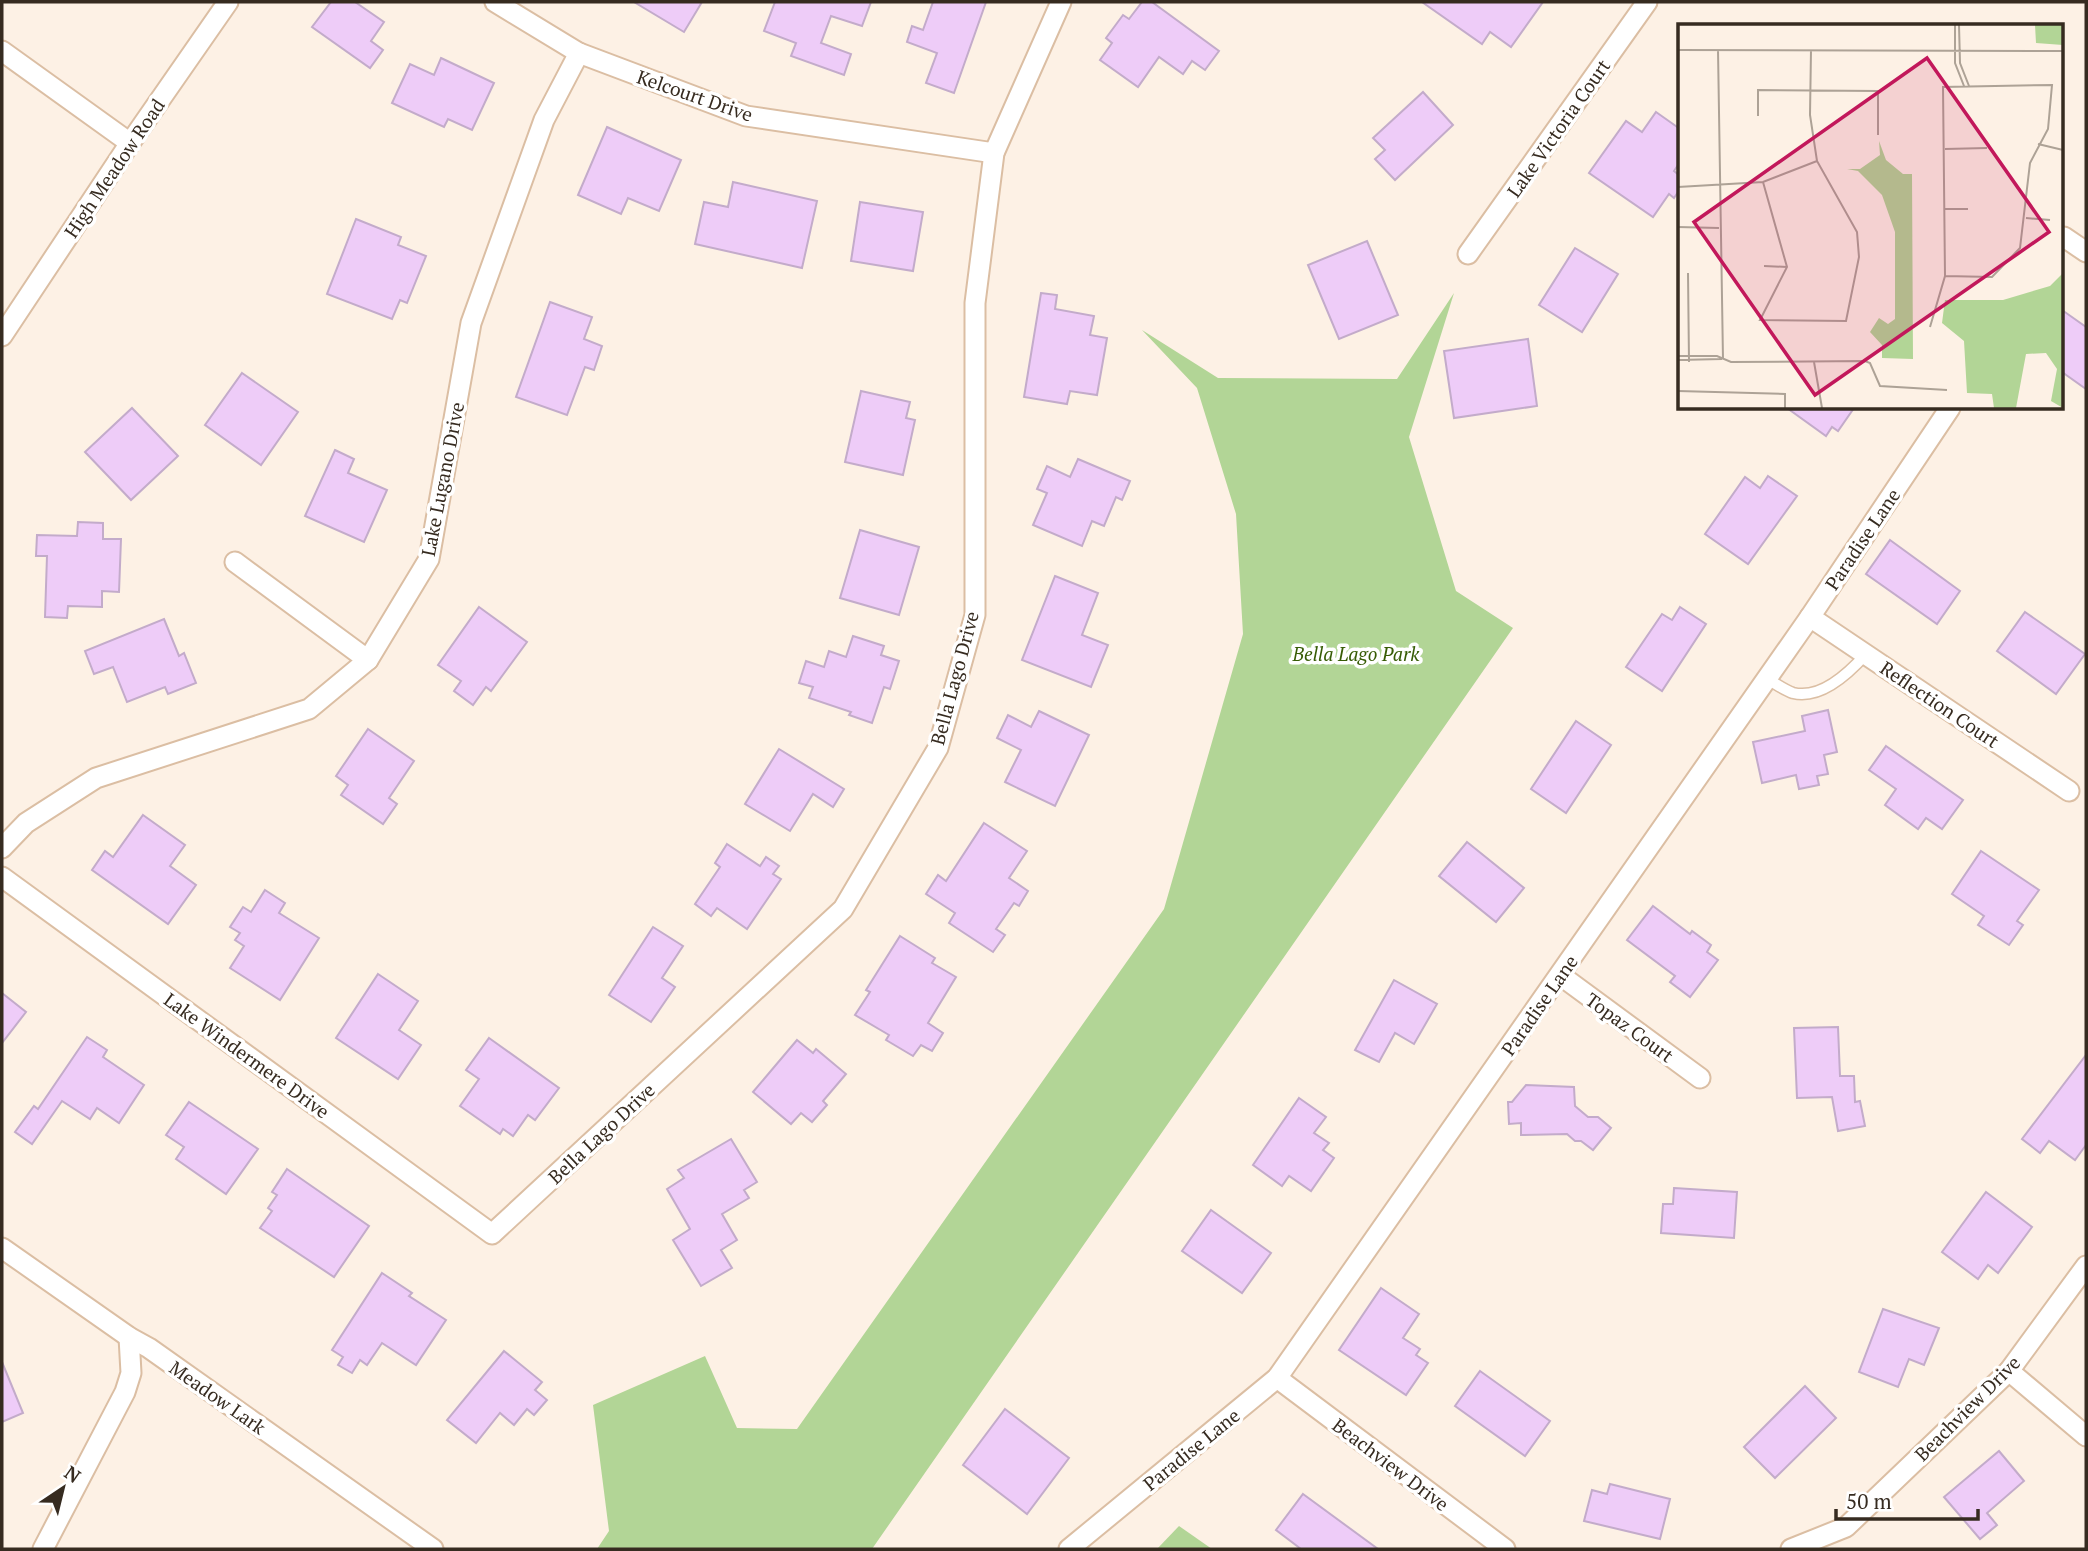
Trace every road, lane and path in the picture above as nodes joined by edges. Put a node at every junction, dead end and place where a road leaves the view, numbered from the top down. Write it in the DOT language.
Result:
graph roads {
  1 [pos="228,2"];
  2 [pos="495,2"];
  3 [pos="1061,2"];
  4 [pos="1647,2"];
  5 [pos="2,51"];
  6 [pos="579,53"];
  7 [pos="130,143"];
  8 [pos="994,153"];
  9 [pos="2064,240"];
  10 [pos="2086,252"];
  11 [pos="1468,254"];
  12 [pos="2,336"];
  13 [pos="1949,410"];
  14 [pos="235,562"];
  15 [pos="1811,617"];
  16 [pos="1866,654"];
  17 [pos="369,660"];
  18 [pos="1767,679"];
  19 [pos="2069,791"];
  20 [pos="2,849"];
  21 [pos="2,877"];
  22 [pos="1560,975"];
  23 [pos="1700,1079"];
  24 [pos="492,1234"];
  25 [pos="2,1248"];
  26 [pos="2086,1266"];
  27 [pos="129,1337"];
  28 [pos="2009,1371"];
  29 [pos="1277,1378"];
  30 [pos="2086,1436"];
  31 [pos="43,1549"];
  32 [pos="433,1549"];
  33 [pos="1069,1549"];
  34 [pos="1505,1549"];
  35 [pos="1791,1549"];
  1 -- 7 [label="street, High Meadow Road"];
  2 -- 6 [label="street, Kelcourt Drive"];
  3 -- 8 [label="street, Bella Lago Drive"];
  4 -- 11 [label="street, Lake Victoria Court"];
  5 -- 7 [label="street"];
  6 -- 8 [label="street, Kelcourt Drive"];
  6 -- 17 [label="street, Lake Lugano Drive"];
  7 -- 12 [label="street, High Meadow Road"];
  8 -- 24 [label="street, Bella Lago Drive"];
  9 -- 10 [label="street"];
  13 -- 15 [label="street, Paradise Lane"];
  14 -- 17 [label="street"];
  15 -- 16 [label="street, Reflection Court"];
  15 -- 18 [label="street, Paradise Lane"];
  16 -- 18 [label="lane"];
  16 -- 19 [label="street, Reflection Court"];
  17 -- 20 [label="street, Lake Lugano Drive"];
  18 -- 22 [label="street, Paradise Lane"];
  21 -- 24 [label="street, Lake Windermere Drive"];
  22 -- 23 [label="street, Topaz Court"];
  22 -- 29 [label="street, Paradise Lane"];
  25 -- 27 [label="street, Meadow Lark"];
  26 -- 28 [label="street, Beachview Drive"];
  27 -- 31 [label="street"];
  27 -- 32 [label="street, Meadow Lark"];
  28 -- 30 [label="street"];
  28 -- 35 [label="street, Beachview Drive"];
  29 -- 33 [label="street, Paradise Lane"];
  29 -- 34 [label="street, Beachview Drive"];
}
